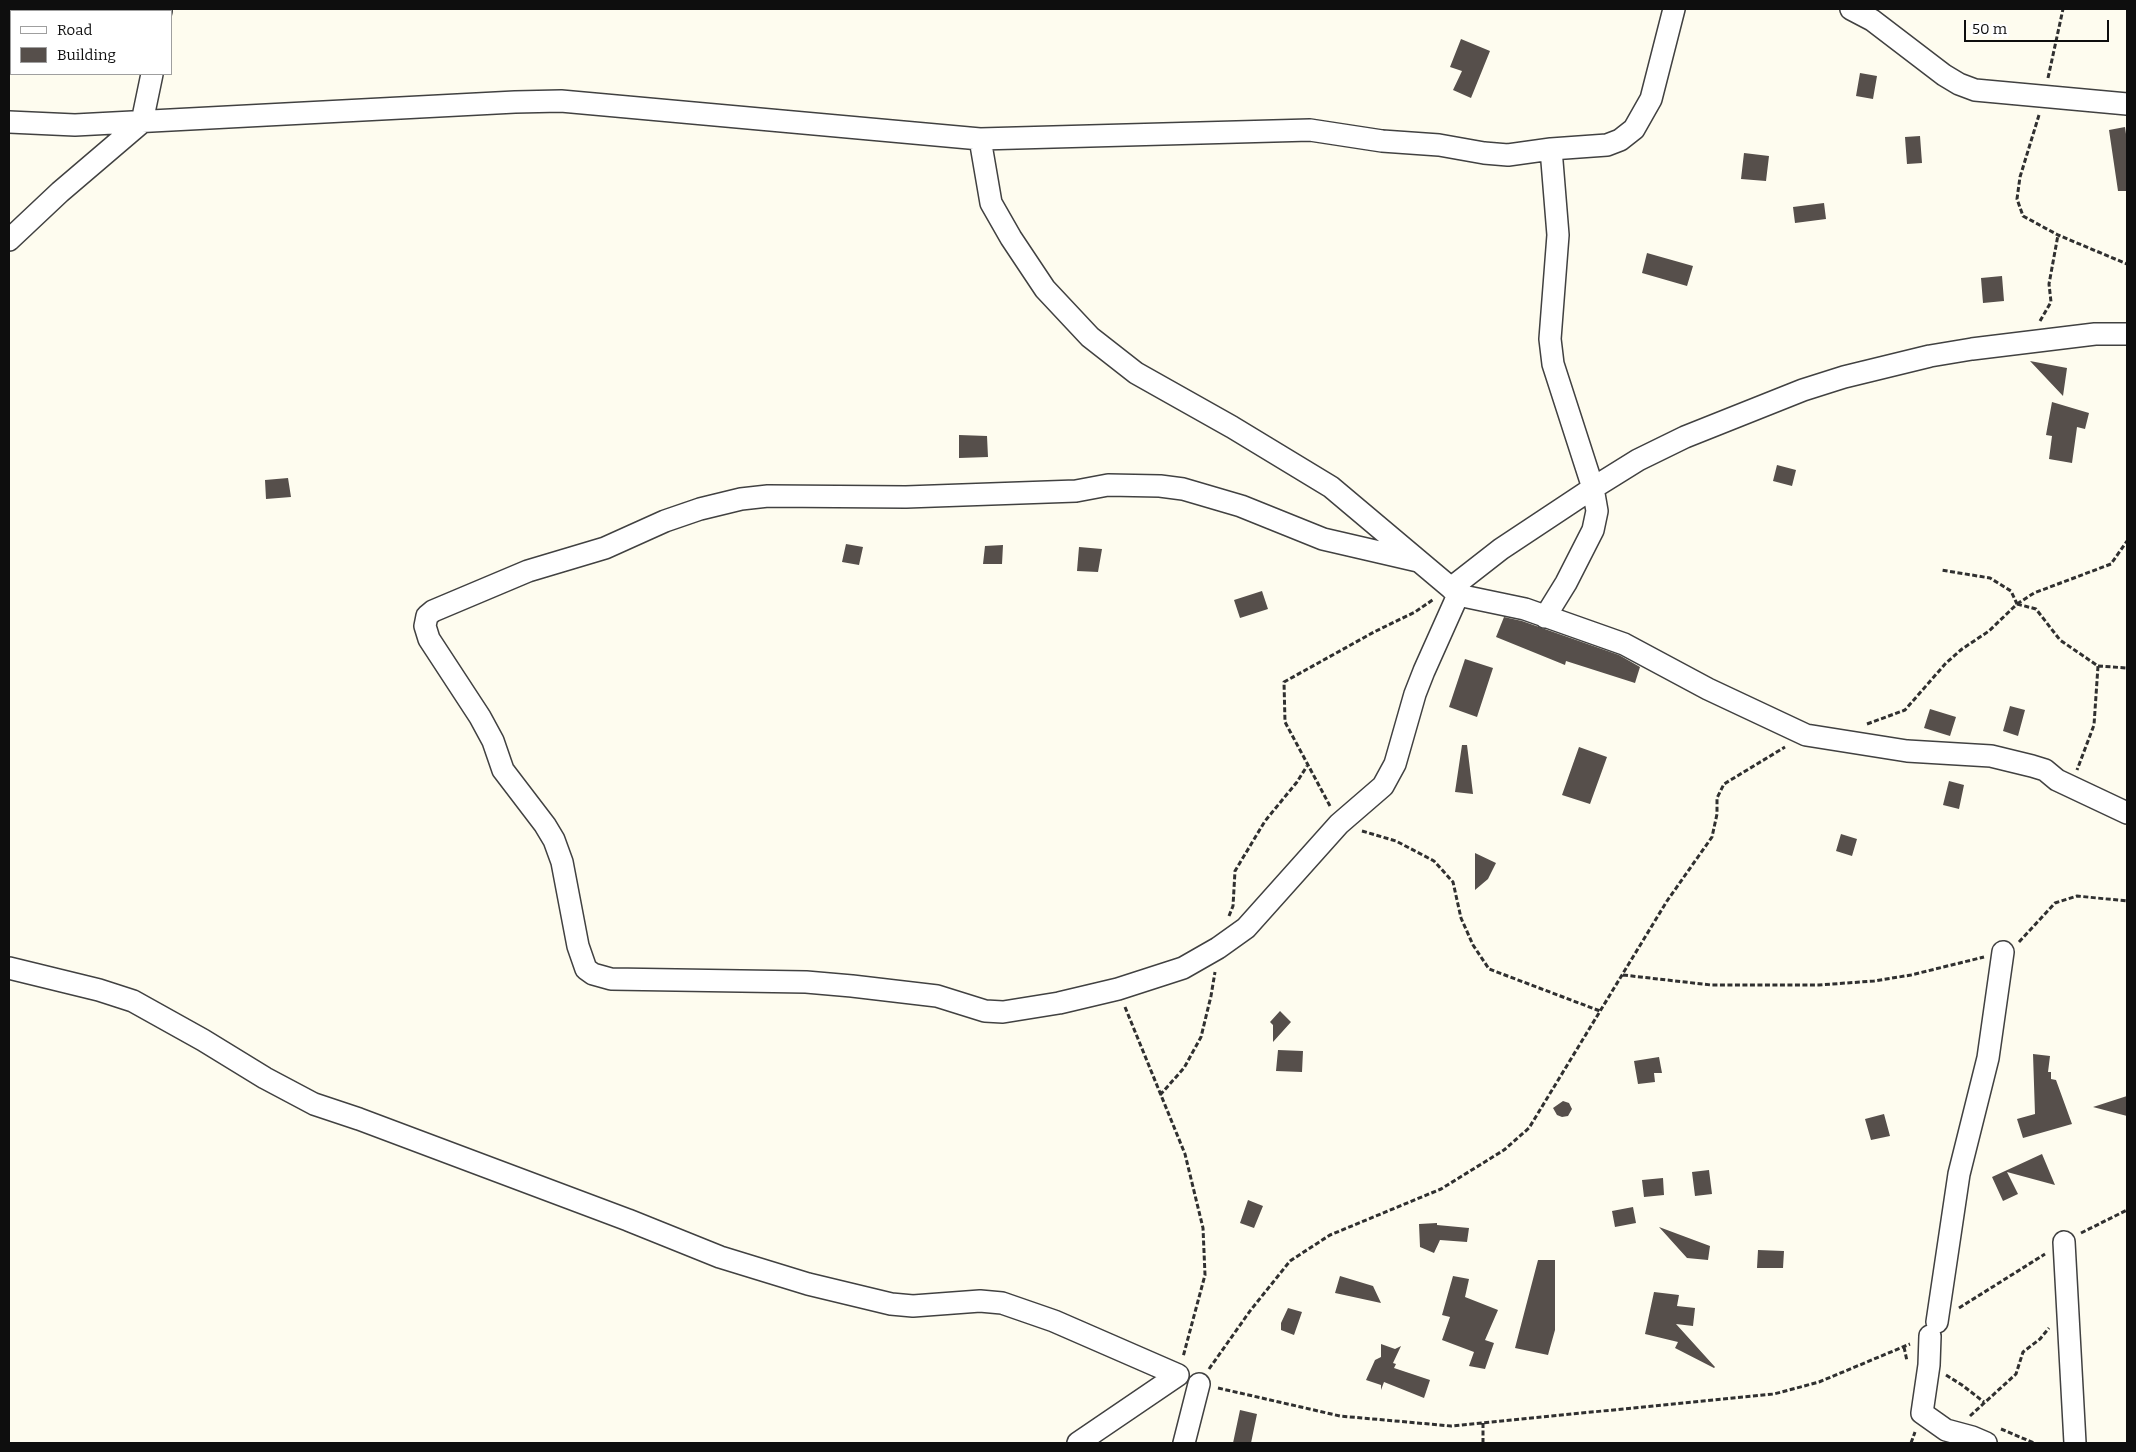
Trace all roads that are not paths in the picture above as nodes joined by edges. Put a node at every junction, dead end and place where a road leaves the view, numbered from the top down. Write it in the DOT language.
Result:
graph roads {
  1 [pos="1674,9"];
  2 [pos="1851,9"];
  3 [pos="152,75"];
  4 [pos="2127,104"];
  5 [pos="9,122"];
  6 [pos="142,122"];
  7 [pos="980,139"];
  8 [pos="1551,148"];
  9 [pos="9,240"];
  10 [pos="2127,334"];
  11 [pos="1592,488"];
  12 [pos="1418,561"];
  13 [pos="1454,592"];
  14 [pos="1545,617"];
  15 [pos="2127,813"];
  16 [pos="2003,952"];
  17 [pos="9,968"];
  18 [pos="2064,1242"];
  19 [pos="1199,1384"];
  20 [pos="1991,1435"];
  21 [pos="1078,1443"];
  22 [pos="1184,1443"];
  23 [pos="2076,1443"];
  1 -- 8 [label="street"];
  2 -- 4 [label="street"];
  3 -- 6 [label="street"];
  5 -- 6 [label="street"];
  6 -- 7 [label="street"];
  6 -- 9 [label="street"];
  7 -- 8 [label="street"];
  7 -- 12 [label="street"];
  8 -- 11 [label="street"];
  10 -- 11 [label="street"];
  11 -- 13 [label="street"];
  11 -- 14 [label="street"];
  12 -- 13 [label="street"];
  12 -- 13 [label="street"];
  13 -- 14 [label="street"];
  14 -- 15 [label="street"];
  16 -- 20 [label="street"];
  17 -- 21 [label="street"];
  18 -- 23 [label="street"];
  19 -- 22 [label="street"];
}
